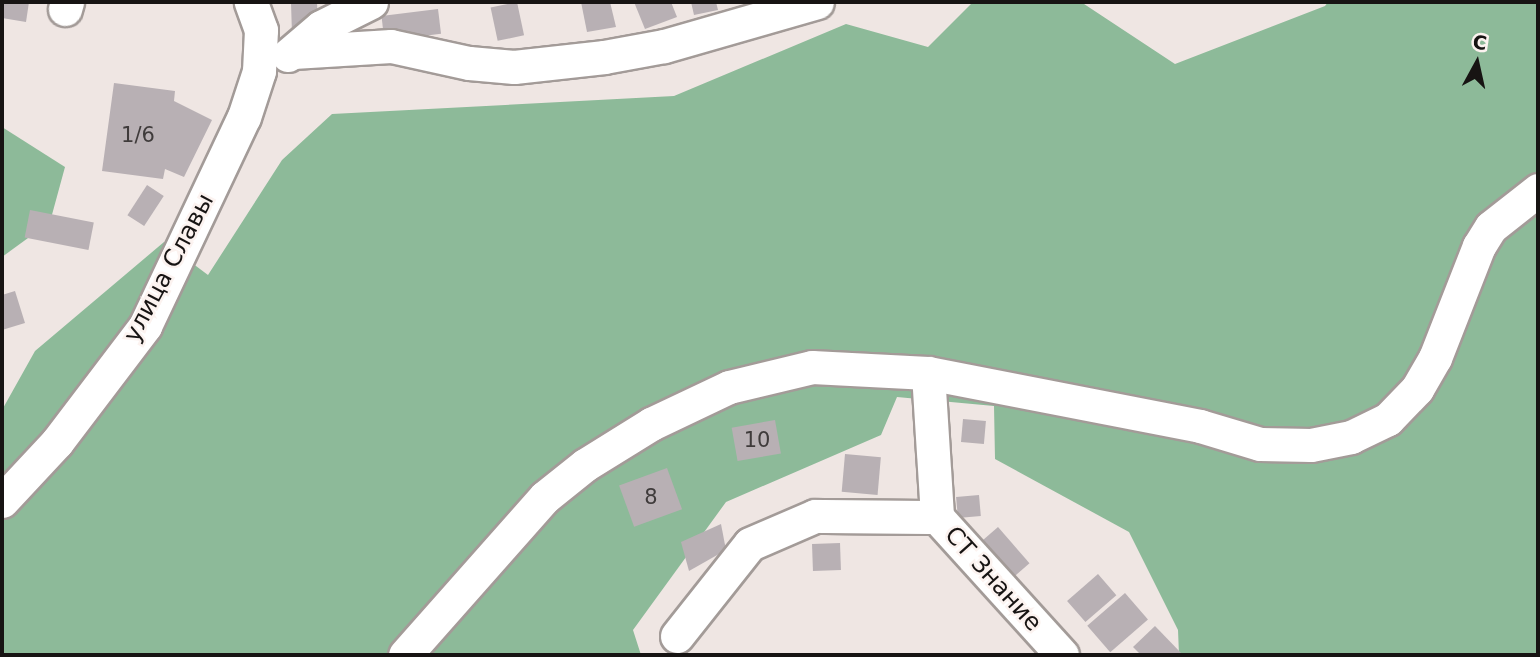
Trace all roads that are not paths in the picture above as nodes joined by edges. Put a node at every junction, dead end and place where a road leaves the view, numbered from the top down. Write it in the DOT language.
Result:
graph roads {
  1 [pos="251,2"];
  2 [pos="370,2"];
  3 [pos="817,2"];
  4 [pos="293,52"];
  5 [pos="259,71"];
  6 [pos="1538,190"];
  7 [pos="928,373"];
  8 [pos="2,501"];
  9 [pos="937,517"];
  10 [pos="677,636"];
  11 [pos="405,655"];
  12 [pos="1062,655"];
  1 -- 5 [label="street, улица Славы"];
  2 -- 4 [label="street"];
  3 -- 4 [label="street"];
  4 -- 5 [label="street"];
  5 -- 8 [label="street, улица Славы"];
  6 -- 7 [label="street"];
  7 -- 9 [label="street, СТ Знание"];
  7 -- 11 [label="street"];
  9 -- 10 [label="street"];
  9 -- 12 [label="street, СТ Знание"];
}
